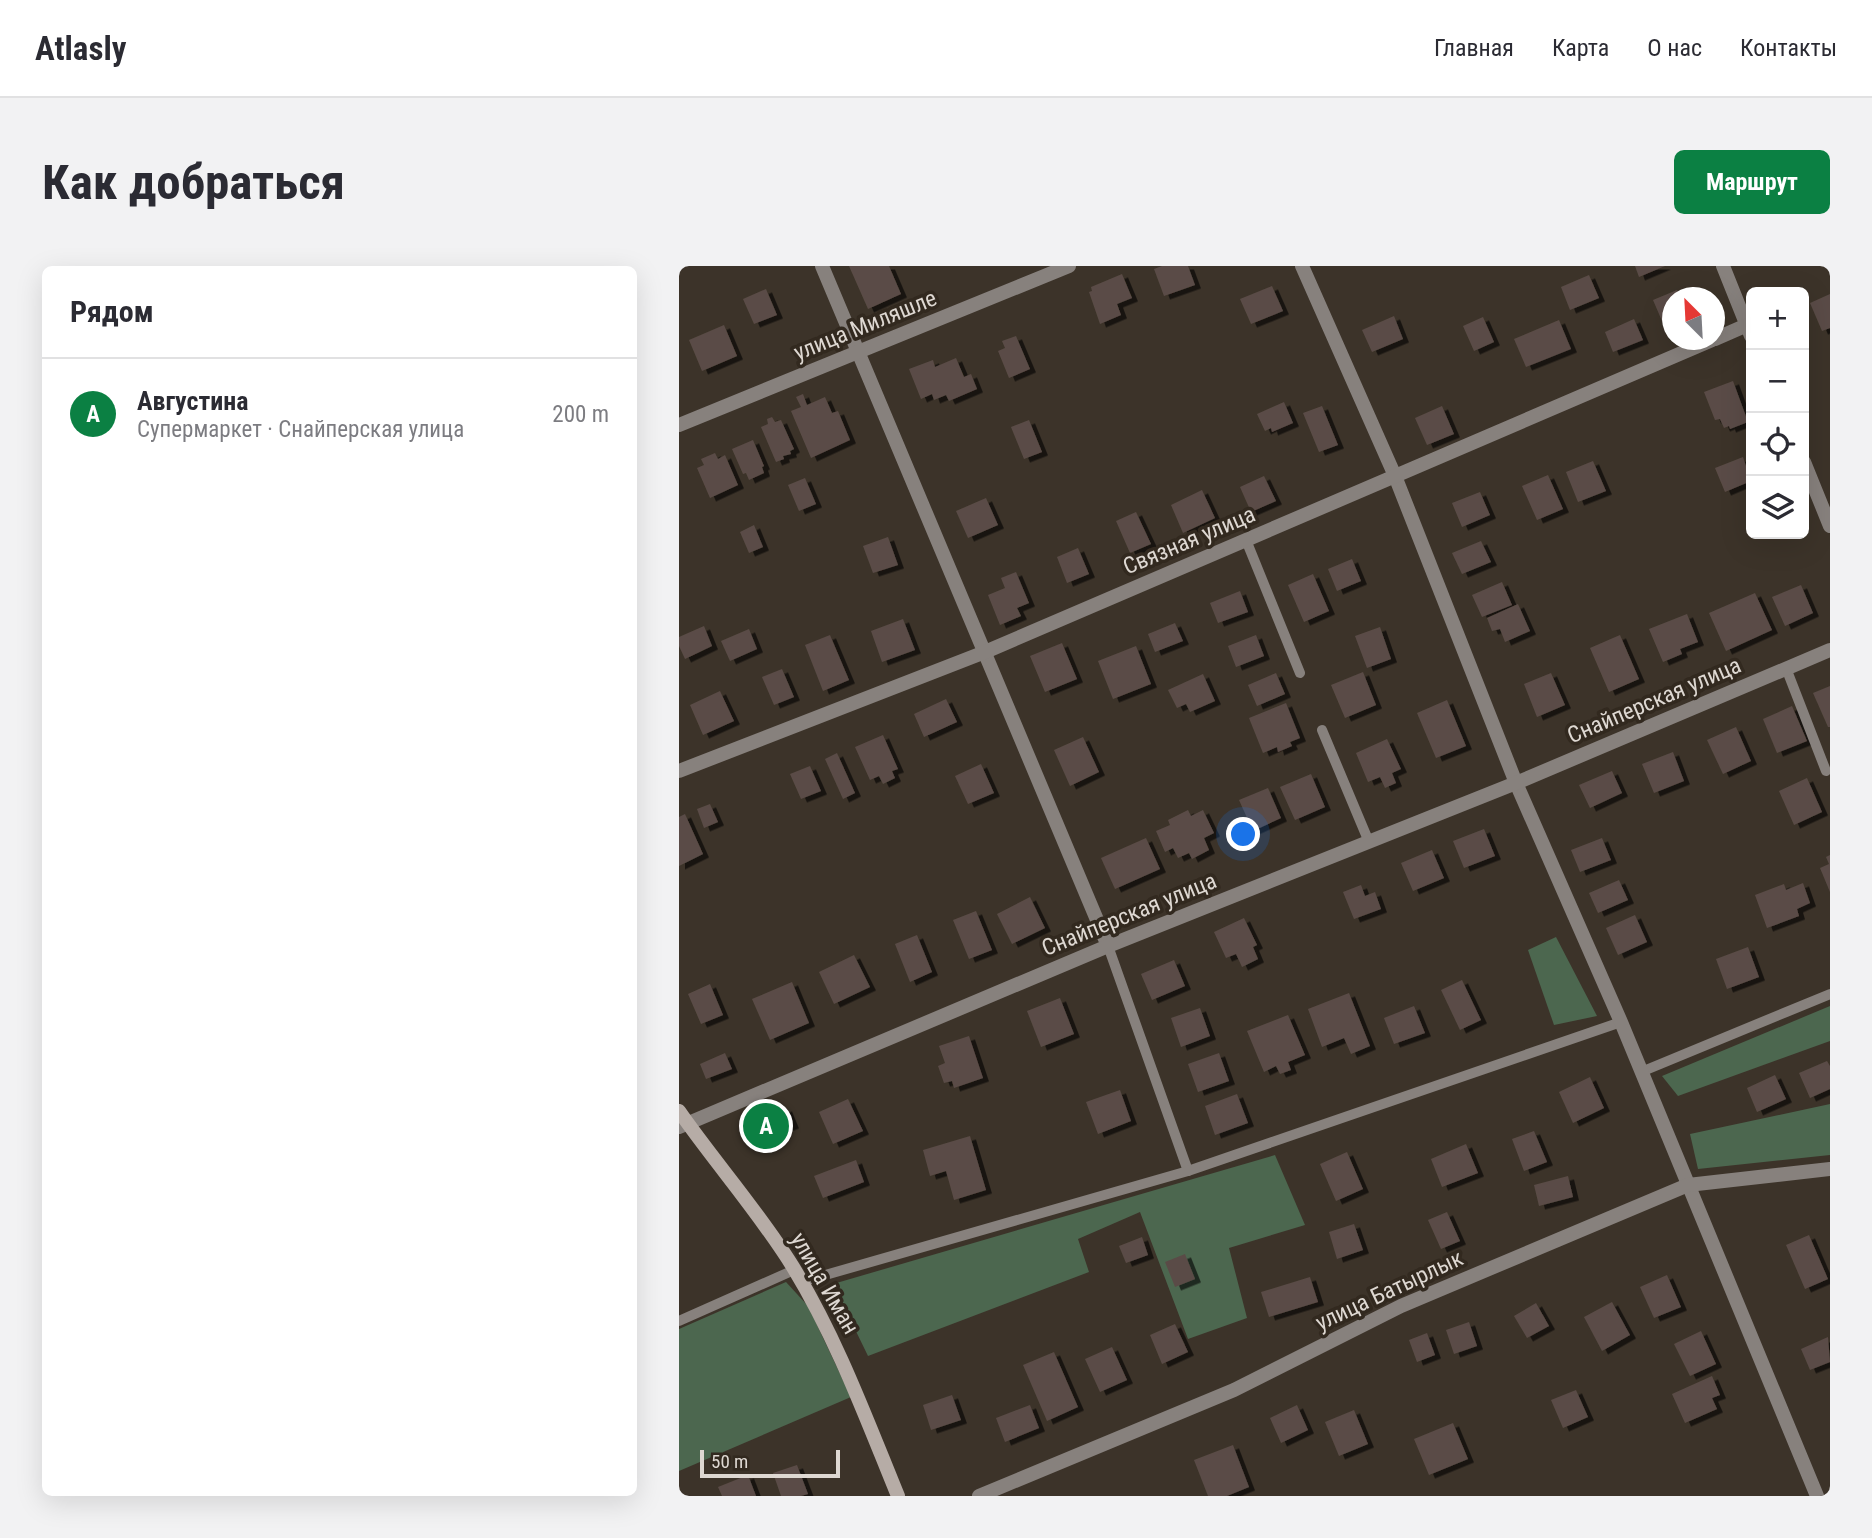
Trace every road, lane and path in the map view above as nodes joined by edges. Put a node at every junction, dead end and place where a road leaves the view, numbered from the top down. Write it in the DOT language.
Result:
graph roads {
  1 [pos="822,266"];
  2 [pos="1069,266"];
  3 [pos="1302,266"];
  4 [pos="1723,266"];
  5 [pos="1746,323"];
  6 [pos="1746,331"];
  7 [pos="1725,336"];
  8 [pos="1687,350"];
  9 [pos="859,352"];
  10 [pos="679,425"];
  11 [pos="1809,474"];
  12 [pos="1395,476"];
  13 [pos="1830,526"];
  14 [pos="1246,540"];
  15 [pos="1830,650"];
  16 [pos="985,652"];
  17 [pos="1786,668"];
  18 [pos="1300,673"];
  19 [pos="1322,730"];
  20 [pos="679,771"];
  21 [pos="1826,771"];
  22 [pos="1516,783"];
  23 [pos="1369,842"];
  24 [pos="1108,946"];
  25 [pos="1830,994"];
  26 [pos="1621,1022"];
  27 [pos="1641,1072"];
  28 [pos="682,1120"];
  29 [pos="1830,1169"];
  30 [pos="1188,1171"];
  31 [pos="1688,1185"];
  32 [pos="798,1276"];
  33 [pos="679,1321"];
  34 [pos="898,1496"];
  35 [pos="979,1496"];
  36 [pos="1818,1496"];
  1 -- 9 [label="street"];
  2 -- 9 [label="street, улица Миляшле"];
  3 -- 12 [label="street"];
  4 -- 5 [label="street"];
  6 -- 7 [label="street, Связная улица"];
  8 -- 12 [label="street, Связная улица"];
  9 -- 10 [label="street, улица Миляшле"];
  9 -- 16 [label="street"];
  11 -- 13 [label="street"];
  12 -- 14 [label="street, Связная улица"];
  12 -- 22 [label="street"];
  14 -- 16 [label="street, Связная улица"];
  14 -- 18 [label="lane"];
  15 -- 17 [label="street, Снайперская улица"];
  16 -- 20 [label="street, Связная улица"];
  16 -- 24 [label="street"];
  17 -- 21 [label="lane"];
  17 -- 22 [label="street, Снайперская улица"];
  19 -- 23 [label="lane"];
  22 -- 23 [label="street, Снайперская улица"];
  22 -- 26 [label="street"];
  23 -- 24 [label="street, Снайперская улица"];
  24 -- 28 [label="street, Снайперская улица"];
  24 -- 30 [label="lane"];
  25 -- 27 [label="lane"];
  26 -- 27 [label="street"];
  26 -- 30 [label="lane"];
  27 -- 31 [label="street"];
  28 -- 32 [label="street, улица Иман"];
  29 -- 31 [label="street, улица Батырлык"];
  30 -- 32 [label="lane"];
  31 -- 35 [label="street, улица Батырлык"];
  31 -- 36 [label="street"];
  32 -- 33 [label="lane"];
  32 -- 34 [label="street, улица Иман"];
}
